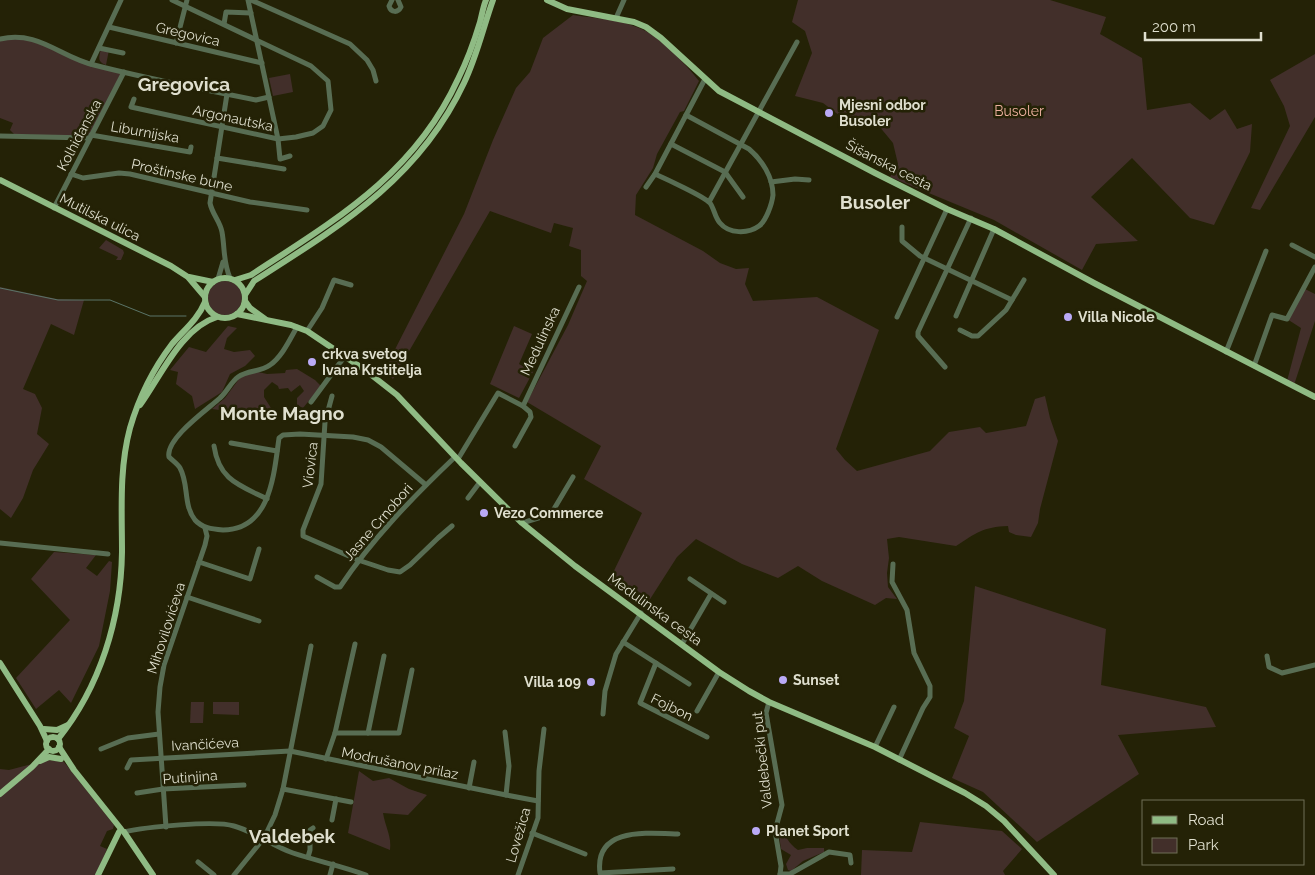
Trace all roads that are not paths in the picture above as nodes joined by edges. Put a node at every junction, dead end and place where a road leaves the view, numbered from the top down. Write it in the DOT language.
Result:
graph roads {
  1 [pos="121,0"];
  2 [pos="172,0"];
  3 [pos="250,0"];
  4 [pos="398,0"];
  5 [pos="547,0"];
  6 [pos="624,0"];
  7 [pos="390,1"];
  8 [pos="488,1"];
  9 [pos="186,3"];
  10 [pos="251,13"];
  11 [pos="616,18"];
  12 [pos="224,24"];
  13 [pos="109,28"];
  14 [pos="0,38"];
  15 [pos="256,39"];
  16 [pos="797,42"];
  17 [pos="176,43"];
  18 [pos="99,48"];
  19 [pos="123,54"];
  20 [pos="262,63"];
  21 [pos="91,64"];
  22 [pos="124,72"];
  23 [pos="705,79"];
  24 [pos="376,81"];
  25 [pos="227,94"];
  26 [pos="269,97"];
  27 [pos="134,99"];
  28 [pos="758,111"];
  29 [pos="686,115"];
  30 [pos="221,127"];
  31 [pos="0,136"];
  32 [pos="90,137"];
  33 [pos="278,139"];
  34 [pos="671,144"];
  35 [pos="740,144"];
  36 [pos="191,147"];
  37 [pos="290,156"];
  38 [pos="216,158"];
  39 [pos="284,169"];
  40 [pos="725,172"];
  41 [pos="70,174"];
  42 [pos="656,174"];
  43 [pos="0,180"];
  44 [pos="809,180"];
  45 [pos="771,182"];
  46 [pos="646,187"];
  47 [pos="211,193"];
  48 [pos="743,197"];
  49 [pos="709,202"];
  50 [pos="54,208"];
  51 [pos="947,209"];
  52 [pos="307,210"];
  53 [pos="970,218"];
  54 [pos="902,227"];
  55 [pos="994,229"];
  56 [pos="1292,244"];
  57 [pos="1266,251"];
  58 [pos="1315,257"];
  59 [pos="924,258"];
  60 [pos="223,259"];
  61 [pos="1315,267"];
  62 [pos="947,269"];
  63 [pos="188,277"];
  64 [pos="215,280"];
  65 [pos="232,280"];
  66 [pos="1024,280"];
  67 [pos="972,281"];
  68 [pos="351,285"];
  69 [pos="579,287"];
  70 [pos="245,298"];
  71 [pos="205,300"];
  72 [pos="1012,300"];
  73 [pos="237,314"];
  74 [pos="217,316"];
  75 [pos="956,316"];
  76 [pos="897,317"];
  77 [pos="270,322"];
  78 [pos="297,327"];
  79 [pos="960,330"];
  80 [pos="307,331"];
  81 [pos="1226,352"];
  82 [pos="345,356"];
  83 [pos="1254,366"];
  84 [pos="945,367"];
  85 [pos="332,396"];
  86 [pos="1315,397"];
  87 [pos="311,402"];
  88 [pos="523,406"];
  89 [pos="134,414"];
  90 [pos="325,435"];
  91 [pos="231,443"];
  92 [pos="214,446"];
  93 [pos="515,446"];
  94 [pos="277,451"];
  95 [pos="456,458"];
  96 [pos="573,477"];
  97 [pos="480,482"];
  98 [pos="426,485"];
  99 [pos="468,498"];
  100 [pos="267,499"];
  101 [pos="522,523"];
  102 [pos="452,526"];
  103 [pos="206,528"];
  104 [pos="0,543"];
  105 [pos="259,549"];
  106 [pos="108,554"];
  107 [pos="358,560"];
  108 [pos="199,562"];
  109 [pos="894,564"];
  110 [pos="318,577"];
  111 [pos="690,579"];
  112 [pos="711,594"];
  113 [pos="187,597"];
  114 [pos="724,602"];
  115 [pos="641,614"];
  116 [pos="259,621"];
  117 [pos="623,642"];
  118 [pos="355,644"];
  119 [pos="682,644"];
  120 [pos="311,646"];
  121 [pos="384,656"];
  122 [pos="1267,656"];
  123 [pos="0,663"];
  124 [pos="656,663"];
  125 [pos="1315,665"];
  126 [pos="412,670"];
  127 [pos="719,672"];
  128 [pos="689,684"];
  129 [pos="769,702"];
  130 [pos="894,707"];
  131 [pos="697,711"];
  132 [pos="603,714"];
  133 [pos="71,722"];
  134 [pos="42,727"];
  135 [pos="544,729"];
  136 [pos="505,732"];
  137 [pos="368,733"];
  138 [pos="159,734"];
  139 [pos="335,734"];
  140 [pos="708,737"];
  141 [pos="52,739"];
  142 [pos="875,747"];
  143 [pos="54,749"];
  144 [pos="101,749"];
  145 [pos="290,751"];
  146 [pos="162,758"];
  147 [pos="61,759"];
  148 [pos="326,759"];
  149 [pos="899,760"];
  150 [pos="474,762"];
  151 [pos="35,764"];
  152 [pos="127,768"];
  153 [pos="74,770"];
  154 [pos="244,784"];
  155 [pos="469,788"];
  156 [pos="163,789"];
  157 [pos="283,789"];
  158 [pos="137,793"];
  159 [pos="0,794"];
  160 [pos="506,795"];
  161 [pos="336,799"];
  162 [pos="538,801"];
  163 [pos="351,802"];
  164 [pos="332,820"];
  165 [pos="166,827"];
  166 [pos="313,828"];
  167 [pos="122,832"];
  168 [pos="532,833"];
  169 [pos="678,834"];
  170 [pos="264,838"];
  171 [pos="585,854"];
  172 [pos="308,857"];
  173 [pos="198,862"];
  174 [pos="851,863"];
  175 [pos="333,864"];
  176 [pos="673,869"];
  177 [pos="624,874"];
  178 [pos="780,874"];
  179 [pos="98,875"];
  180 [pos="153,875"];
  181 [pos="214,875"];
  182 [pos="234,875"];
  183 [pos="330,875"];
  184 [pos="366,875"];
  185 [pos="518,875"];
  186 [pos="1054,875"];
  1 -- 13 [label="street"];
  2 -- 9 [label="street, Argonautska"];
  3 -- 10 [label="street"];
  3 -- 24 [label="street"];
  4 -- 7 [label="street"];
  5 -- 11 [label="main road, Šišanska cesta"];
  6 -- 11 [label="street"];
  8 -- 65 [label="main road"];
  8 -- 70 [label="main road"];
  9 -- 12 [label="street, Argonautska"];
  9 -- 17 [label="street"];
  10 -- 12 [label="street"];
  10 -- 15 [label="street"];
  11 -- 23 [label="main road, Šišanska cesta"];
  12 -- 15 [label="street, Argonautska"];
  13 -- 17 [label="street, Gregovica"];
  13 -- 18 [label="street"];
  14 -- 21 [label="street"];
  15 -- 20 [label="street"];
  15 -- 33 [label="street, Argonautska"];
  16 -- 28 [label="street"];
  17 -- 20 [label="street, Gregovica"];
  18 -- 19 [label="street"];
  18 -- 21 [label="street"];
  20 -- 26 [label="street"];
  21 -- 22 [label="street"];
  22 -- 25 [label="street"];
  22 -- 32 [label="street, Kolhiđanska"];
  23 -- 28 [label="main road, Šišanska cesta"];
  23 -- 29 [label="street"];
  25 -- 26 [label="street"];
  25 -- 30 [label="street"];
  26 -- 33 [label="street"];
  27 -- 30 [label="street, Argonautska"];
  28 -- 35 [label="street"];
  28 -- 51 [label="main road, Šišanska cesta"];
  29 -- 34 [label="street"];
  29 -- 35 [label="street"];
  30 -- 33 [label="street, Argonautska"];
  30 -- 38 [label="street"];
  31 -- 32 [label="street, Liburnijska"];
  32 -- 36 [label="street, Liburnijska"];
  32 -- 41 [label="street, Kolhiđanska"];
  33 -- 37 [label="street"];
  34 -- 40 [label="street"];
  34 -- 42 [label="street"];
  35 -- 40 [label="street"];
  35 -- 45 [label="street"];
  38 -- 39 [label="street"];
  38 -- 47 [label="street"];
  40 -- 48 [label="street"];
  40 -- 49 [label="street"];
  41 -- 47 [label="street, Proštinske bune"];
  41 -- 50 [label="street, Kolhiđanska"];
  42 -- 46 [label="street"];
  42 -- 49 [label="street"];
  43 -- 50 [label="main road, Mutilska ulica"];
  44 -- 45 [label="street"];
  45 -- 49 [label="street"];
  47 -- 52 [label="street, Proštinske bune"];
  47 -- 60 [label="street"];
  50 -- 63 [label="main road, Mutilska ulica"];
  51 -- 53 [label="main road, Šišanska cesta"];
  51 -- 59 [label="street"];
  53 -- 55 [label="main road, Šišanska cesta"];
  53 -- 62 [label="street"];
  54 -- 59 [label="street"];
  55 -- 67 [label="street"];
  55 -- 81 [label="main road, Šišanska cesta"];
  56 -- 58 [label="street"];
  57 -- 81 [label="street"];
  59 -- 62 [label="street"];
  59 -- 76 [label="street"];
  60 -- 64 [label="street"];
  60 -- 65 [label="street"];
  61 -- 83 [label="street"];
  62 -- 67 [label="street"];
  62 -- 84 [label="street"];
  63 -- 64 [label="main road, Mutilska ulica"];
  63 -- 71 [label="main road, Mutilska ulica"];
  64 -- 65 [label="main road"];
  64 -- 71 [label="main road"];
  65 -- 70 [label="main road"];
  66 -- 72 [label="street"];
  67 -- 72 [label="street"];
  67 -- 75 [label="street"];
  68 -- 80 [label="street"];
  69 -- 88 [label="street, Medulinska"];
  70 -- 73 [label="main road"];
  70 -- 77 [label="main road"];
  71 -- 74 [label="main road"];
  71 -- 89 [label="main road"];
  72 -- 79 [label="street"];
  73 -- 74 [label="main road"];
  73 -- 77 [label="main road"];
  74 -- 89 [label="main road"];
  77 -- 78 [label="main road, Medulinska cesta"];
  78 -- 80 [label="main road, Medulinska cesta"];
  78 -- 103 [label="street"];
  80 -- 82 [label="main road, Medulinska cesta"];
  81 -- 83 [label="main road, Šišanska cesta"];
  82 -- 87 [label="street"];
  82 -- 95 [label="main road, Medulinska cesta"];
  83 -- 86 [label="main road, Šišanska cesta"];
  85 -- 90 [label="street, Viovica"];
  88 -- 93 [label="street"];
  88 -- 95 [label="street"];
  89 -- 133 [label="main road"];
  90 -- 94 [label="street"];
  90 -- 98 [label="street"];
  90 -- 107 [label="street, Viovica"];
  91 -- 94 [label="street"];
  92 -- 100 [label="street"];
  94 -- 100 [label="street"];
  95 -- 97 [label="main road, Medulinska cesta"];
  95 -- 98 [label="street, Jasne Crnobori"];
  96 -- 101 [label="street"];
  97 -- 99 [label="street"];
  97 -- 101 [label="main road, Medulinska cesta"];
  98 -- 107 [label="street, Jasne Crnobori"];
  100 -- 103 [label="street"];
  101 -- 115 [label="main road, Medulinska cesta"];
  102 -- 107 [label="street"];
  103 -- 108 [label="street, Mihovilovićeva"];
  104 -- 106 [label="street"];
  105 -- 108 [label="street"];
  107 -- 110 [label="street, Jasne Crnobori"];
  108 -- 113 [label="street, Mihovilovićeva"];
  109 -- 149 [label="street"];
  111 -- 112 [label="street"];
  112 -- 114 [label="street"];
  112 -- 119 [label="street"];
  113 -- 116 [label="street"];
  113 -- 138 [label="street, Mihovilovićeva"];
  115 -- 117 [label="street"];
  115 -- 119 [label="main road, Medulinska cesta"];
  117 -- 124 [label="street, Fojbon"];
  117 -- 132 [label="street"];
  118 -- 139 [label="street"];
  119 -- 127 [label="main road, Medulinska cesta"];
  120 -- 145 [label="street"];
  121 -- 137 [label="street"];
  122 -- 125 [label="street"];
  123 -- 134 [label="main road"];
  124 -- 128 [label="street, Fojbon"];
  124 -- 140 [label="street, Fojbon"];
  126 -- 137 [label="street"];
  127 -- 129 [label="main road, Medulinska cesta"];
  127 -- 131 [label="street"];
  129 -- 142 [label="main road, Medulinska cesta"];
  129 -- 178 [label="street, Valdebečki put"];
  130 -- 142 [label="street"];
  133 -- 134 [label="main road"];
  133 -- 141 [label="main road"];
  134 -- 141 [label="main road"];
  135 -- 162 [label="street, Lovežica"];
  136 -- 160 [label="street, Lovežica"];
  137 -- 139 [label="street"];
  138 -- 144 [label="street"];
  138 -- 146 [label="street, Mihovilovićeva"];
  139 -- 148 [label="street"];
  141 -- 143 [label="main road"];
  141 -- 143 [label="main road"];
  142 -- 149 [label="main road, Medulinska cesta"];
  143 -- 147 [label="main road"];
  143 -- 151 [label="main road"];
  143 -- 153 [label="main road"];
  145 -- 146 [label="street, Ivančićeva"];
  145 -- 148 [label="street, Modrušanov prilaz"];
  145 -- 157 [label="street"];
  146 -- 152 [label="street, Ivančićeva"];
  146 -- 156 [label="street, Mihovilovićeva"];
  147 -- 151 [label="main road"];
  147 -- 153 [label="main road"];
  148 -- 155 [label="street, Modrušanov prilaz"];
  149 -- 186 [label="main road, Medulinska cesta"];
  150 -- 155 [label="street"];
  151 -- 159 [label="main road"];
  153 -- 167 [label="main road"];
  154 -- 156 [label="street, Putinjina"];
  155 -- 160 [label="street, Modrušanov prilaz"];
  156 -- 158 [label="street, Putinjina"];
  156 -- 165 [label="street, Mihovilovićeva"];
  157 -- 161 [label="street"];
  157 -- 170 [label="street"];
  160 -- 162 [label="street, Lovežica"];
  161 -- 163 [label="street"];
  161 -- 164 [label="street"];
  162 -- 168 [label="street, Lovežica"];
  165 -- 167 [label="street"];
  165 -- 170 [label="street"];
  166 -- 172 [label="street"];
  167 -- 179 [label="main road"];
  167 -- 180 [label="main road"];
  168 -- 171 [label="street"];
  168 -- 185 [label="street, Lovežica"];
  169 -- 177 [label="street"];
  170 -- 172 [label="street"];
  170 -- 182 [label="street"];
  172 -- 175 [label="street"];
  173 -- 181 [label="street"];
  174 -- 178 [label="street"];
  175 -- 183 [label="street"];
  175 -- 184 [label="street"];
  176 -- 177 [label="street"];
}
